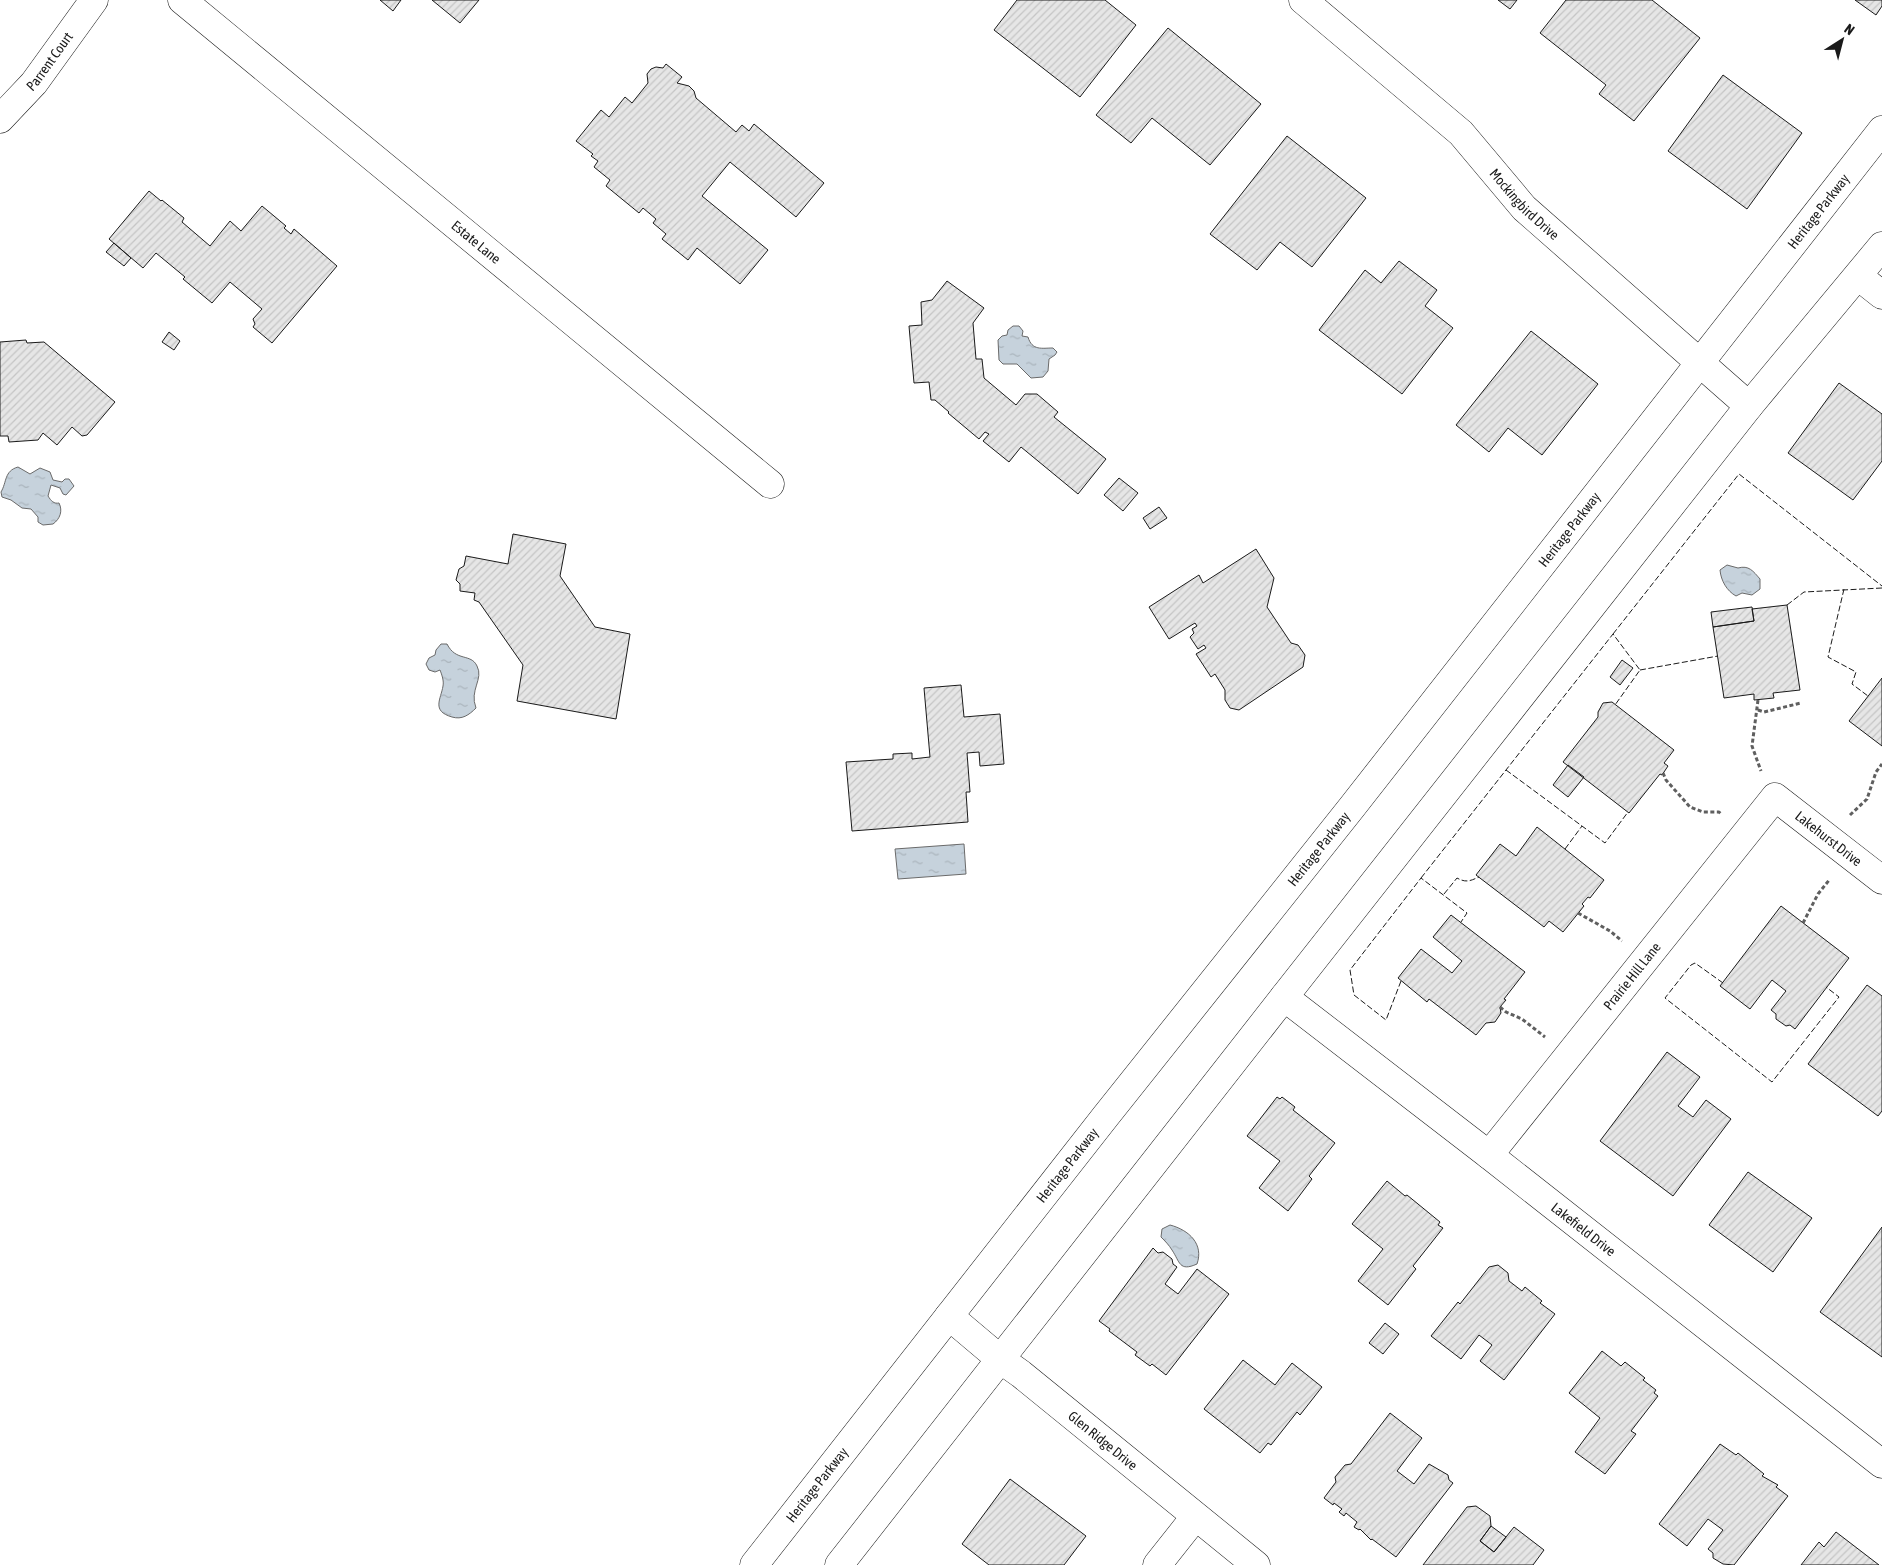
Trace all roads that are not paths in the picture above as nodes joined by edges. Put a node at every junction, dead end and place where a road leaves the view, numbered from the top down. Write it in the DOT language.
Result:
graph roads {
  1 [pos="94,0"];
  2 [pos="182,0"];
  3 [pos="1303,0"];
  4 [pos="0,119"];
  5 [pos="1882,130"];
  6 [pos="1882,246"];
  7 [pos="1858,276"];
  8 [pos="1882,294"];
  9 [pos="1700,364"];
  10 [pos="1749,406"];
  11 [pos="770,484"];
  12 [pos="1775,797"];
  13 [pos="1882,880"];
  14 [pos="1284,997"];
  15 [pos="1489,1155"];
  16 [pos="948,1316"];
  17 [pos="1000,1359"];
  18 [pos="1882,1464"];
  19 [pos="1195,1517"];
  20 [pos="754,1565"];
  21 [pos="839,1565"];
  22 [pos="1157,1565"];
  23 [pos="1256,1565"];
  1 -- 4 [label="main road, Parrent Court"];
  2 -- 11 [label="main road, Estate Lane"];
  3 -- 9 [label="main road, Mockingbird Drive"];
  5 -- 9 [label="main road, Heritage Parkway"];
  6 -- 7 [label="main road"];
  7 -- 8 [label="main road"];
  7 -- 10 [label="main road"];
  9 -- 10 [label="main road, Mockingbird Drive"];
  9 -- 16 [label="main road, Heritage Parkway"];
  10 -- 14 [label="main road"];
  12 -- 13 [label="main road, Lakehurst Drive"];
  12 -- 15 [label="main road, Prairie Hill Lane"];
  14 -- 15 [label="main road, Lakefield Drive"];
  14 -- 17 [label="main road"];
  15 -- 18 [label="main road, Lakefield Drive"];
  16 -- 17 [label="main road, Glen Ridge Drive"];
  16 -- 20 [label="main road, Heritage Parkway"];
  17 -- 19 [label="main road, Glen Ridge Drive"];
  17 -- 21 [label="main road"];
  19 -- 22 [label="main road"];
  19 -- 23 [label="main road, Glen Ridge Drive"];
}
